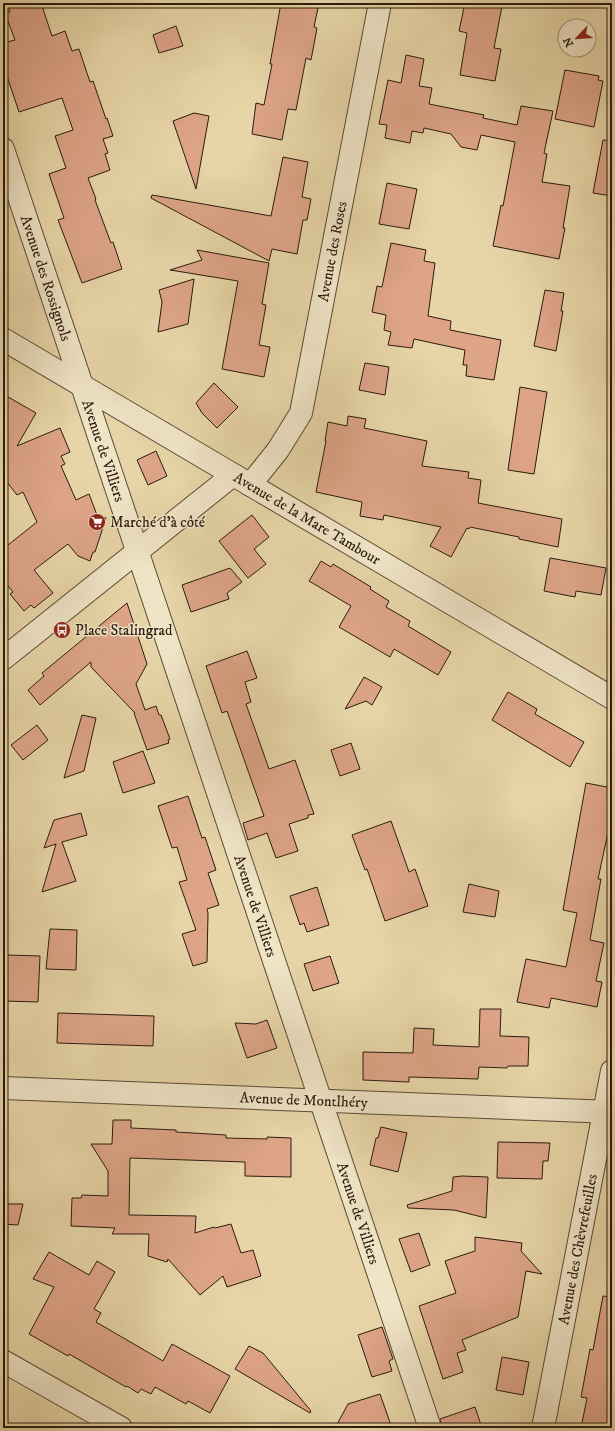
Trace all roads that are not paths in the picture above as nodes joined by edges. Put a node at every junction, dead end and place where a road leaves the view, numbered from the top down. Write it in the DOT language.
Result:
graph roads {
  1 [pos="380,3"];
  2 [pos="3,149"];
  3 [pos="3,339"];
  4 [pos="81,385"];
  5 [pos="242,480"];
  6 [pos="137,551"];
  7 [pos="3,660"];
  8 [pos="612,698"];
  9 [pos="612,1071"];
  10 [pos="3,1088"];
  11 [pos="321,1100"];
  12 [pos="608,1111"];
  13 [pos="3,1361"];
  14 [pos="121,1428"];
  15 [pos="430,1428"];
  16 [pos="543,1428"];
  1 -- 5 [label="street, Avenue des Roses"];
  2 -- 4 [label="street, Avenue des Rossignols"];
  3 -- 4 [label="street, Avenue de la Mare Tambour"];
  4 -- 5 [label="street, Avenue de la Mare Tambour"];
  4 -- 6 [label="street, Avenue de Villiers"];
  5 -- 6 [label="street, Avenue des Roses"];
  5 -- 8 [label="street, Avenue de la Mare Tambour"];
  6 -- 7 [label="street, Avenue des Roses"];
  6 -- 11 [label="street, Avenue de Villiers"];
  9 -- 12 [label="street, Avenue des Chèvrefeuilles"];
  10 -- 11 [label="street, Avenue de Montlhéry"];
  11 -- 12 [label="street, Avenue de Montlhéry"];
  11 -- 15 [label="street, Avenue de Villiers"];
  12 -- 16 [label="street, Avenue des Chèvrefeuilles"];
  13 -- 14 [label="street"];
}
